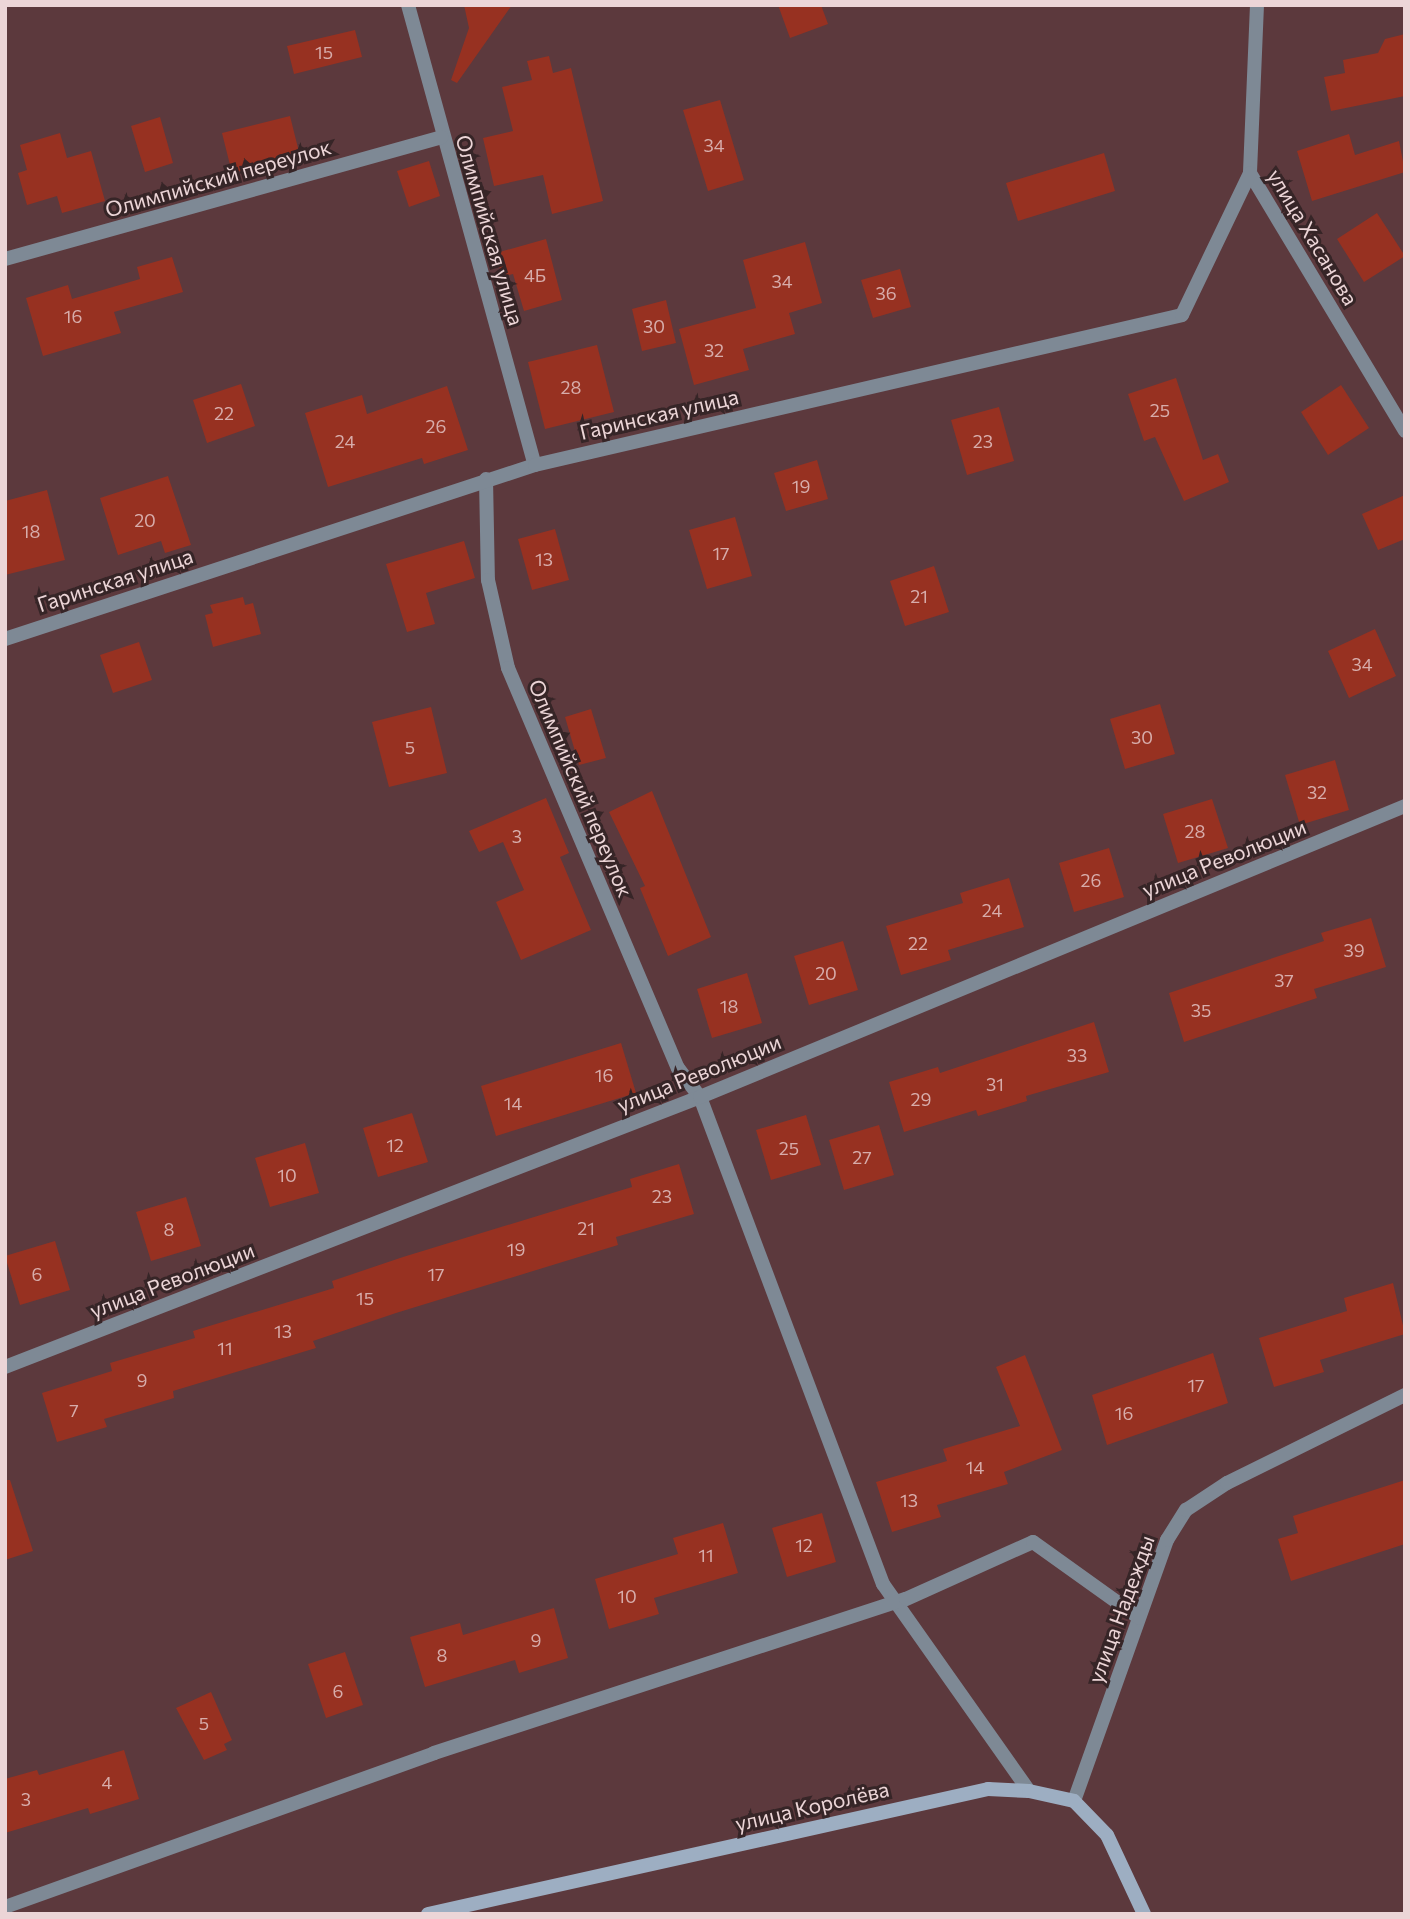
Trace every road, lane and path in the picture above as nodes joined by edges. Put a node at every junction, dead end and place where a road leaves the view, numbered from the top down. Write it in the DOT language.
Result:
graph roads {
  1 [pos="408,5"];
  2 [pos="1257,5"];
  3 [pos="441,137"];
  4 [pos="1250,173"];
  5 [pos="5,259"];
  6 [pos="1405,431"];
  7 [pos="534,465"];
  8 [pos="486,479"];
  9 [pos="5,639"];
  10 [pos="1405,806"];
  11 [pos="700,1097"];
  12 [pos="5,1367"];
  13 [pos="1405,1395"];
  14 [pos="897,1603"];
  15 [pos="1139,1618"];
  16 [pos="1029,1791"];
  17 [pos="1074,1801"];
  18 [pos="5,1907"];
  19 [pos="428,1914"];
  20 [pos="1144,1914"];
  1 -- 3 [label="street, Олимпийская улица"];
  2 -- 4 [label="street, улица Хасанова"];
  3 -- 5 [label="street, Олимпийский переулок"];
  3 -- 7 [label="street, Олимпийская улица"];
  4 -- 6 [label="street, улица Хасанова"];
  4 -- 7 [label="street, Гаринская улица"];
  7 -- 8 [label="street, Гаринская улица"];
  8 -- 9 [label="street, Гаринская улица"];
  8 -- 11 [label="street, Олимпийский переулок"];
  10 -- 11 [label="street, улица Революции"];
  11 -- 12 [label="street, улица Революции"];
  11 -- 14 [label="street, Олимпийский переулок"];
  13 -- 15 [label="street, улица Надежды"];
  14 -- 15 [label="street"];
  14 -- 16 [label="street, Олимпийский переулок"];
  14 -- 18 [label="street"];
  15 -- 17 [label="street, улица Надежды"];
  16 -- 17 [label="street, улица Королёва"];
  16 -- 19 [label="street, улица Королёва"];
  17 -- 20 [label="street"];
}
